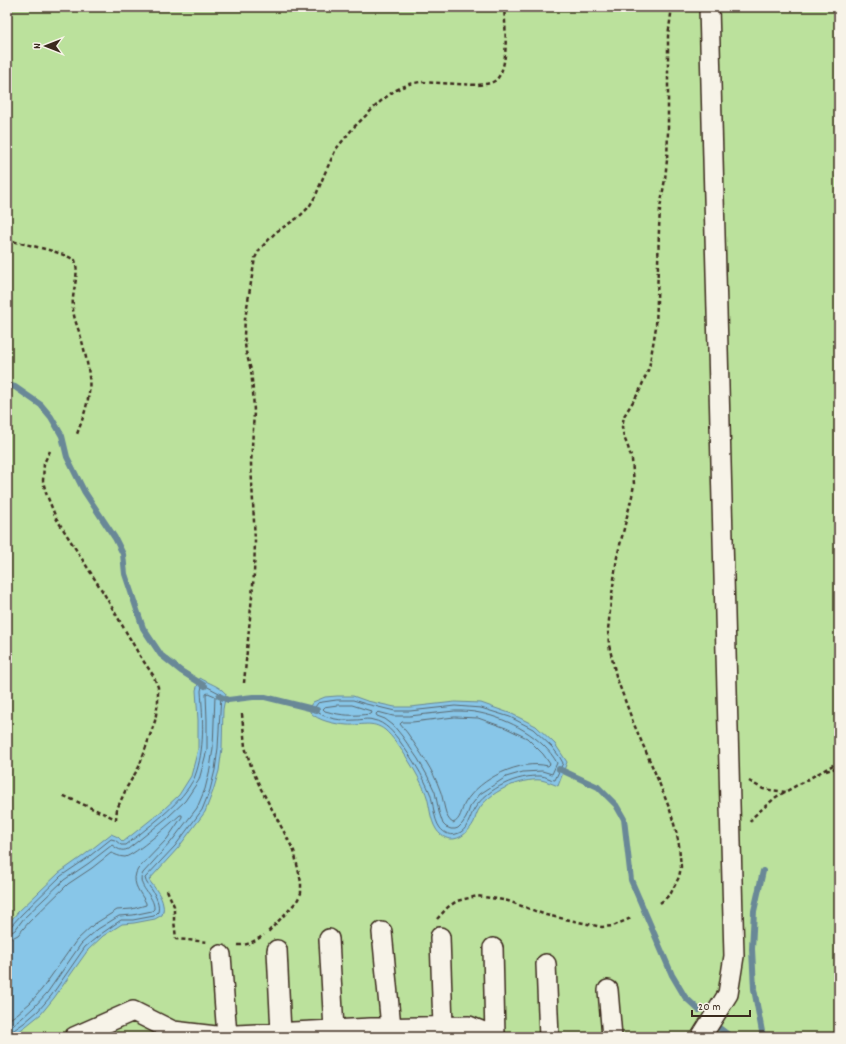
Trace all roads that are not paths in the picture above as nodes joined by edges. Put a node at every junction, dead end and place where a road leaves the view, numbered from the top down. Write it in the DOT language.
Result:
graph roads {
  1 [pos="709,7"];
  2 [pos="437,931"];
  3 [pos="382,932"];
  4 [pos="329,939"];
  5 [pos="493,948"];
  6 [pos="217,949"];
  7 [pos="277,950"];
  8 [pos="546,964"];
  9 [pos="608,990"];
  10 [pos="443,1026"];
  11 [pos="391,1028"];
  12 [pos="334,1030"];
  13 [pos="281,1033"];
  14 [pos="227,1036"];
  15 [pos="74,1037"];
  16 [pos="495,1037"];
  17 [pos="549,1037"];
  18 [pos="612,1037"];
  19 [pos="701,1037"];
  1 -- 19 [label="lane"];
  2 -- 10 [label="lane"];
  3 -- 11 [label="lane"];
  4 -- 12 [label="lane"];
  5 -- 16 [label="lane"];
  6 -- 14 [label="lane"];
  7 -- 13 [label="lane"];
  8 -- 17 [label="lane"];
  9 -- 18 [label="lane"];
  10 -- 11 [label="lane"];
  10 -- 16 [label="lane"];
  11 -- 12 [label="lane"];
  12 -- 13 [label="lane"];
  13 -- 14 [label="lane"];
  14 -- 15 [label="lane"];
}
